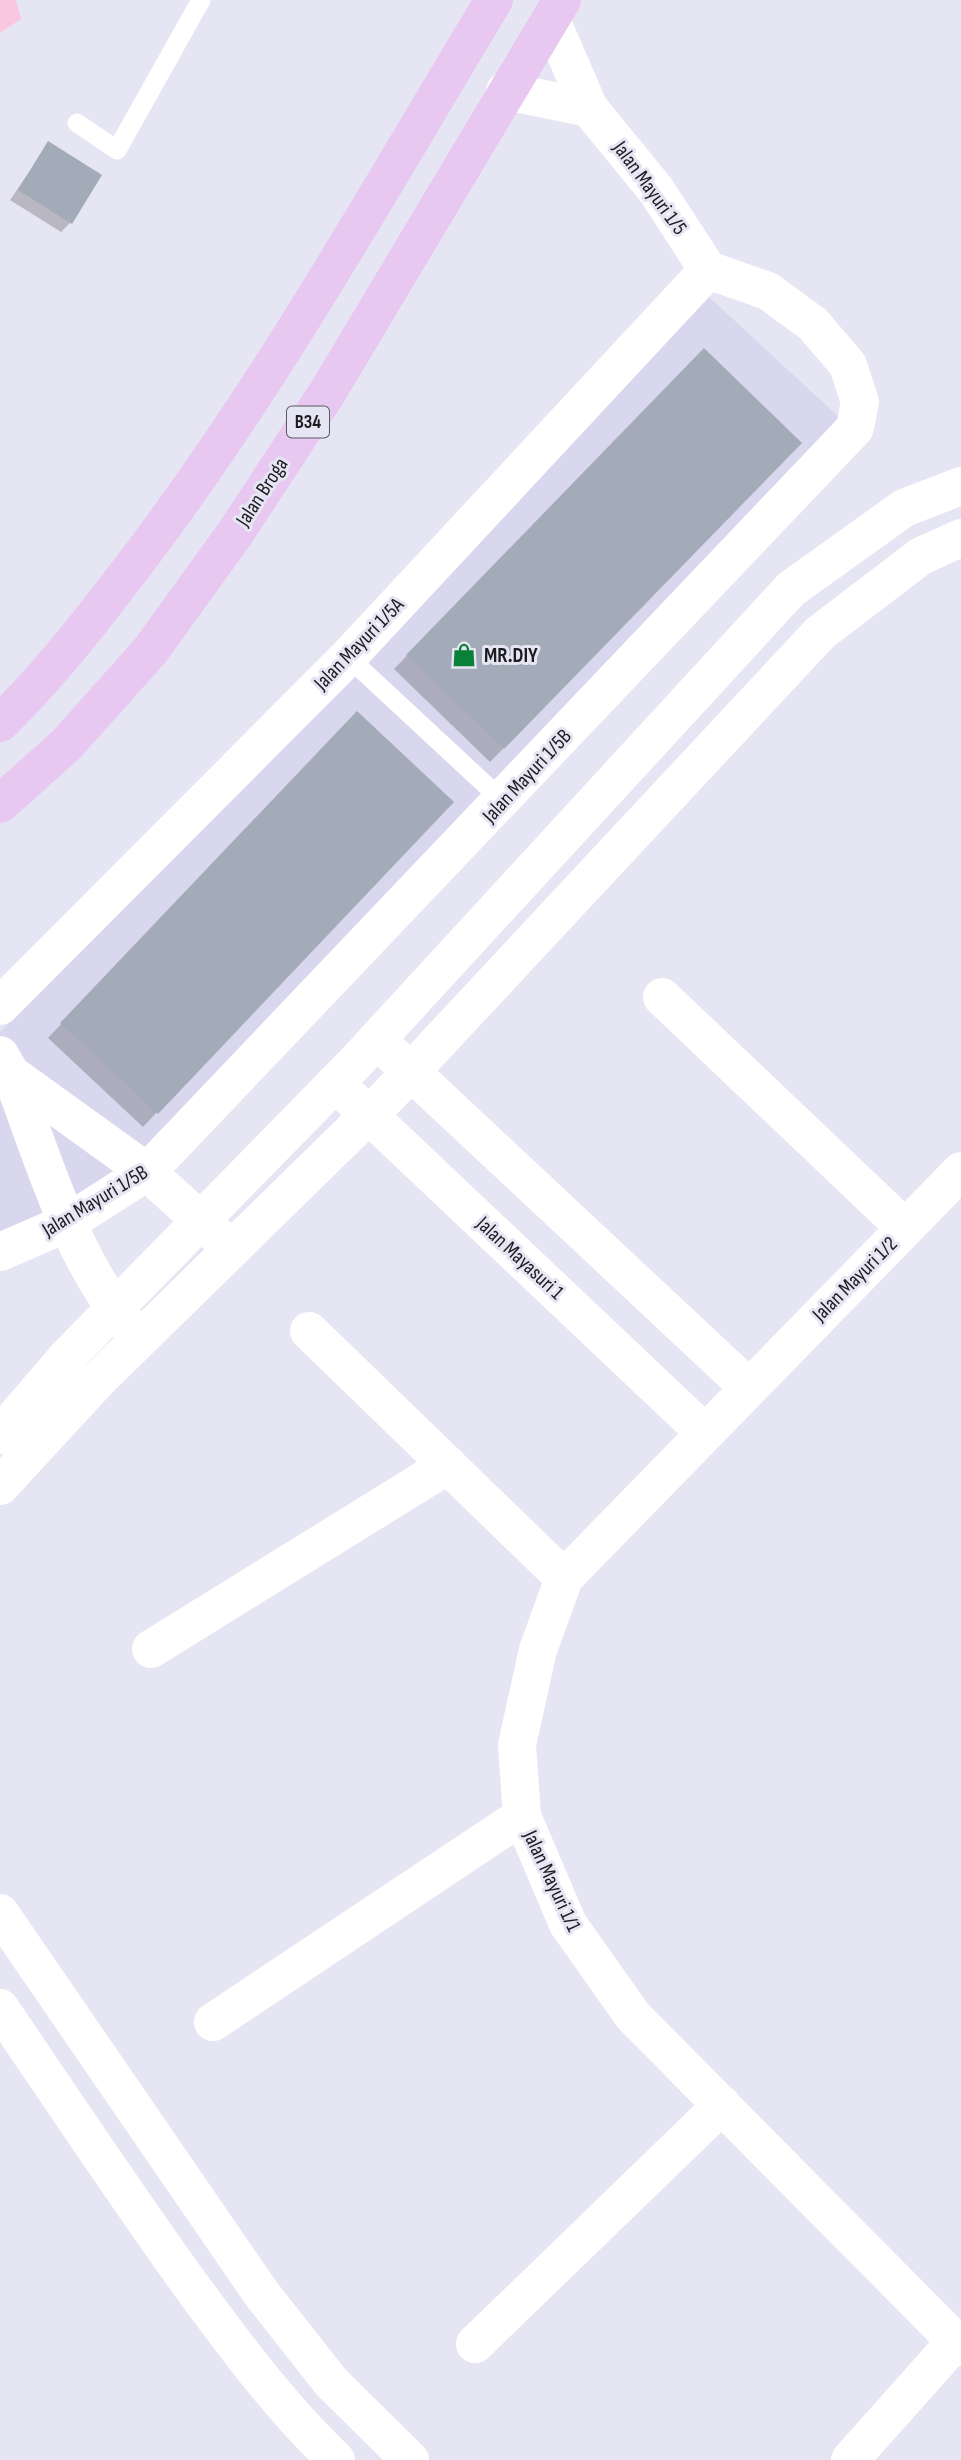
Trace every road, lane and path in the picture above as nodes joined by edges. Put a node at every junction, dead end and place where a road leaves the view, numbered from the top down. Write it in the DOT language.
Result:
graph roads {
  1 [pos="201,0"];
  2 [pos="494,0"];
  3 [pos="556,10"];
  4 [pos="505,91"];
  5 [pos="589,108"];
  6 [pos="77,122"];
  7 [pos="708,270"];
  8 [pos="961,486"];
  9 [pos="961,538"];
  10 [pos="348,657"];
  11 [pos="0,723"];
  12 [pos="503,801"];
  13 [pos="0,804"];
  14 [pos="662,997"];
  15 [pos="0,1006"];
  16 [pos="377,1040"];
  17 [pos="6,1065"];
  18 [pos="411,1072"];
  19 [pos="335,1083"];
  20 [pos="369,1115"];
  21 [pos="961,1171"];
  22 [pos="147,1172"];
  23 [pos="200,1220"];
  24 [pos="67,1223"];
  25 [pos="905,1228"];
  26 [pos="232,1249"];
  27 [pos="0,1252"];
  28 [pos="113,1309"];
  29 [pos="309,1331"];
  30 [pos="139,1339"];
  31 [pos="748,1387"];
  32 [pos="705,1433"];
  33 [pos="0,1435"];
  34 [pos="448,1465"];
  35 [pos="0,1486"];
  36 [pos="564,1578"];
  37 [pos="151,1649"];
  38 [pos="522,1816"];
  39 [pos="0,1913"];
  40 [pos="0,2008"];
  41 [pos="213,2022"];
  42 [pos="722,2105"];
  43 [pos="475,2344"];
  44 [pos="958,2344"];
  45 [pos="336,2460"];
  46 [pos="410,2460"];
  47 [pos="850,2460"];
  1 -- 6 [label="lane"];
  2 -- 11 [label="main road"];
  3 -- 4 [label="main road, Jalan Broga / B34"];
  3 -- 5 [label="street, Jalan Mayuri 1/5"];
  4 -- 5 [label="street"];
  4 -- 13 [label="main road, Jalan Broga / B34"];
  5 -- 7 [label="street, Jalan Mayuri 1/5"];
  7 -- 10 [label="street, Jalan Mayuri 1/5A"];
  7 -- 12 [label="street, Jalan Mayuri 1/5B"];
  8 -- 16 [label="street"];
  9 -- 18 [label="street"];
  10 -- 12 [label="lane"];
  10 -- 15 [label="street, Jalan Mayuri 1/5A"];
  12 -- 22 [label="street, Jalan Mayuri 1/5B"];
  14 -- 25 [label="street"];
  16 -- 18 [label="street"];
  16 -- 19 [label="street"];
  17 -- 22 [label="street"];
  17 -- 24 [label="street"];
  18 -- 20 [label="street"];
  18 -- 31 [label="street"];
  19 -- 20 [label="street, Jalan Mayasuri 1"];
  19 -- 23 [label="street"];
  20 -- 26 [label="street"];
  20 -- 32 [label="street, Jalan Mayasuri 1"];
  21 -- 25 [label="street, Jalan Mayuri 1/2"];
  22 -- 23 [label="street"];
  22 -- 24 [label="street, Jalan Mayuri 1/5B"];
  23 -- 26 [label="street"];
  23 -- 28 [label="street"];
  24 -- 27 [label="street, Jalan Mayuri 1/5B"];
  24 -- 28 [label="street"];
  25 -- 31 [label="street, Jalan Mayuri 1/2"];
  26 -- 30 [label="street"];
  28 -- 30 [label="street"];
  28 -- 33 [label="street"];
  29 -- 34 [label="street"];
  30 -- 35 [label="street"];
  31 -- 32 [label="street, Jalan Mayuri 1/1"];
  32 -- 36 [label="street, Jalan Mayuri 1/1"];
  34 -- 36 [label="street"];
  34 -- 37 [label="street"];
  36 -- 38 [label="street, Jalan Mayuri 1/1"];
  38 -- 41 [label="street"];
  38 -- 42 [label="street, Jalan Mayuri 1/1"];
  39 -- 46 [label="street"];
  40 -- 45 [label="street"];
  42 -- 43 [label="street"];
  42 -- 44 [label="street, Jalan Mayuri 1/1"];
  44 -- 47 [label="street"];
}
